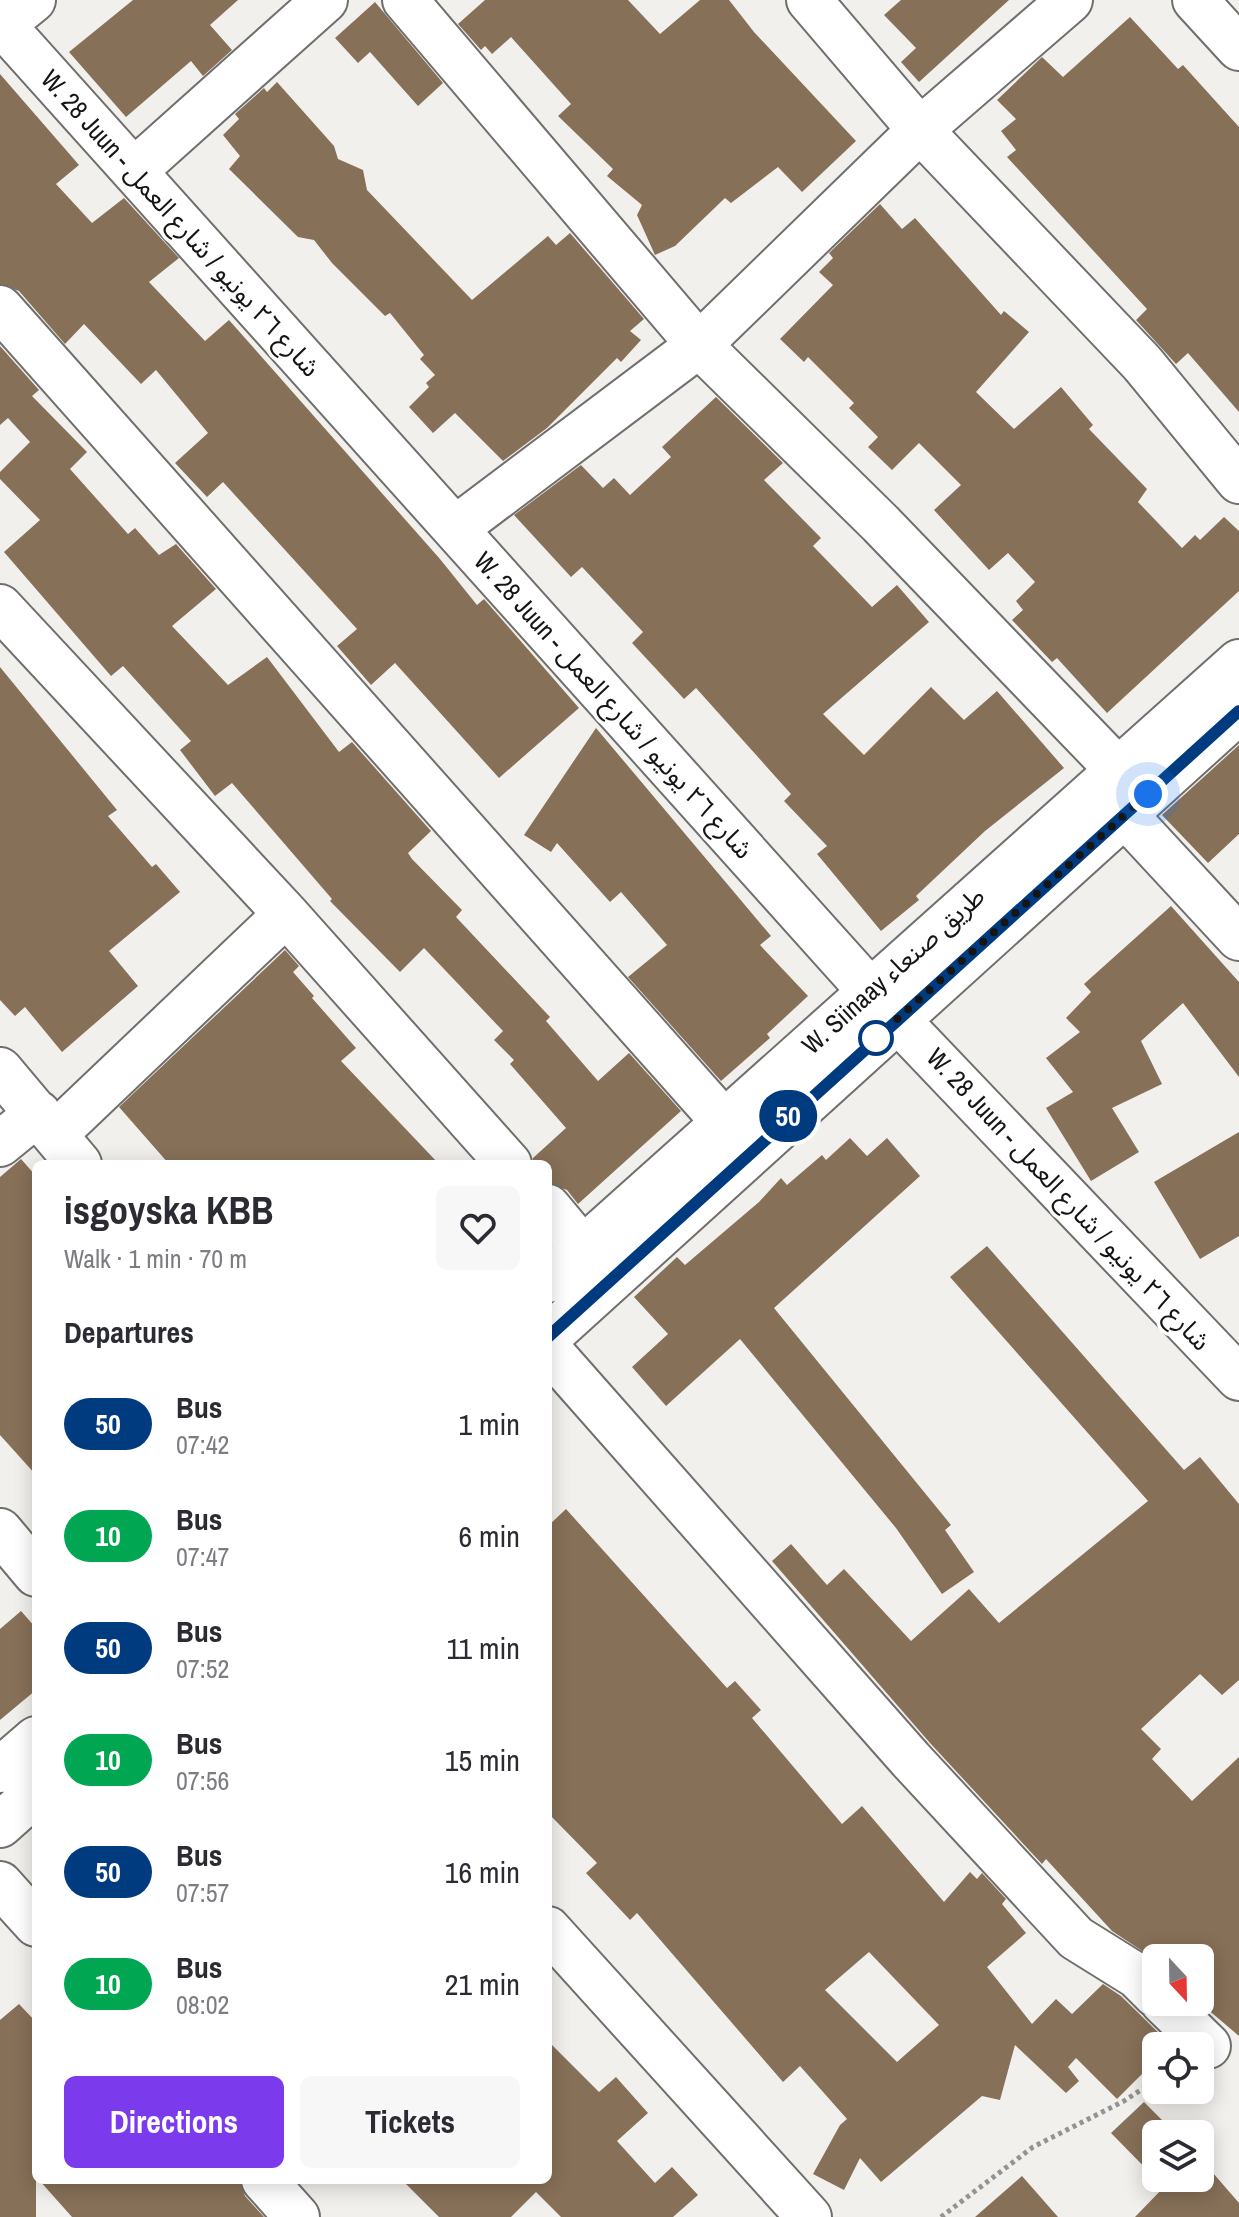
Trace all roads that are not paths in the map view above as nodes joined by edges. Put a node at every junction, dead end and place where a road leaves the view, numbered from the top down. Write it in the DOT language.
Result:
graph roads {
  1 [pos="325,0"];
  2 [pos="405,0"];
  3 [pos="809,0"];
  4 [pos="1070,0"];
  5 [pos="1195,0"];
  6 [pos="9,18"];
  7 [pos="1239,48"];
  8 [pos="920,130"];
  9 [pos="134,171"];
  10 [pos="0,308"];
  11 [pos="699,345"];
  12 [pos="1239,481"];
  13 [pos="456,528"];
  14 [pos="0,607"];
  15 [pos="1239,662"];
  16 [pos="1239,711"];
  17 [pos="1120,772"];
  18 [pos="1125,815"];
  19 [pos="286,914"];
  20 [pos="1239,938"];
  21 [pos="884,1004"];
  22 [pos="0,1070"];
  23 [pos="724,1122"];
  24 [pos="58,1137"];
  25 [pos="0,1144"];
  26 [pos="505,1160"];
  27 [pos="552,1212"];
  28 [pos="583,1249"];
  29 [pos="552,1276"];
  30 [pos="552,1333"];
  31 [pos="552,1354"];
  32 [pos="1239,1378"];
  33 [pos="0,1531"];
  34 [pos="32,1569"];
  35 [pos="32,1742"];
  36 [pos="0,1770"];
  37 [pos="32,1797"];
  38 [pos="0,1825"];
  39 [pos="0,1884"];
  40 [pos="32,1920"];
  41 [pos="552,1933"];
  42 [pos="1142,1981"];
  43 [pos="1177,2016"];
  44 [pos="1194,2032"];
  45 [pos="268,2184"];
  46 [pos="297,2217"];
  47 [pos="809,2217"];
  1 -- 9 [label="street"];
  2 -- 11 [label="street"];
  3 -- 8 [label="street"];
  4 -- 8 [label="street"];
  5 -- 7 [label="street"];
  6 -- 9 [label="street, W. 28 Juun - شارع ٢٦ يونيو / شارع العمل"];
  8 -- 11 [label="street"];
  8 -- 12 [label="street"];
  9 -- 13 [label="street, W. 28 Juun - شارع ٢٦ يونيو / شارع العمل"];
  10 -- 23 [label="street"];
  11 -- 13 [label="street"];
  11 -- 17 [label="street"];
  13 -- 21 [label="street, W. 28 Juun - شارع ٢٦ يونيو / شارع العمل"];
  14 -- 19 [label="street"];
  15 -- 17 [label="street, W. Siinaay طريق صنعاء"];
  16 -- 18 [label="street"];
  17 -- 21 [label="street, W. Siinaay طريق صنعاء"];
  18 -- 20 [label="street"];
  18 -- 21 [label="street"];
  19 -- 24 [label="street"];
  19 -- 26 [label="street"];
  21 -- 23 [label="street, W. Siinaay طريق صنعاء"];
  21 -- 30 [label="street"];
  21 -- 32 [label="street, W. 28 Juun - شارع ٢٦ يونيو / شارع العمل"];
  22 -- 24 [label="street"];
  23 -- 28 [label="street, W. Siinaay طريق صنعاء"];
  24 -- 25 [label="street"];
  27 -- 28 [label="street"];
  28 -- 29 [label="street, W. Siinaay طريق صنعاء"];
  31 -- 42 [label="street"];
  33 -- 34 [label="street"];
  35 -- 36 [label="street"];
  37 -- 38 [label="street"];
  39 -- 40 [label="street"];
  41 -- 47 [label="street"];
  43 -- 44 [label="street"];
  45 -- 46 [label="street"];
}
